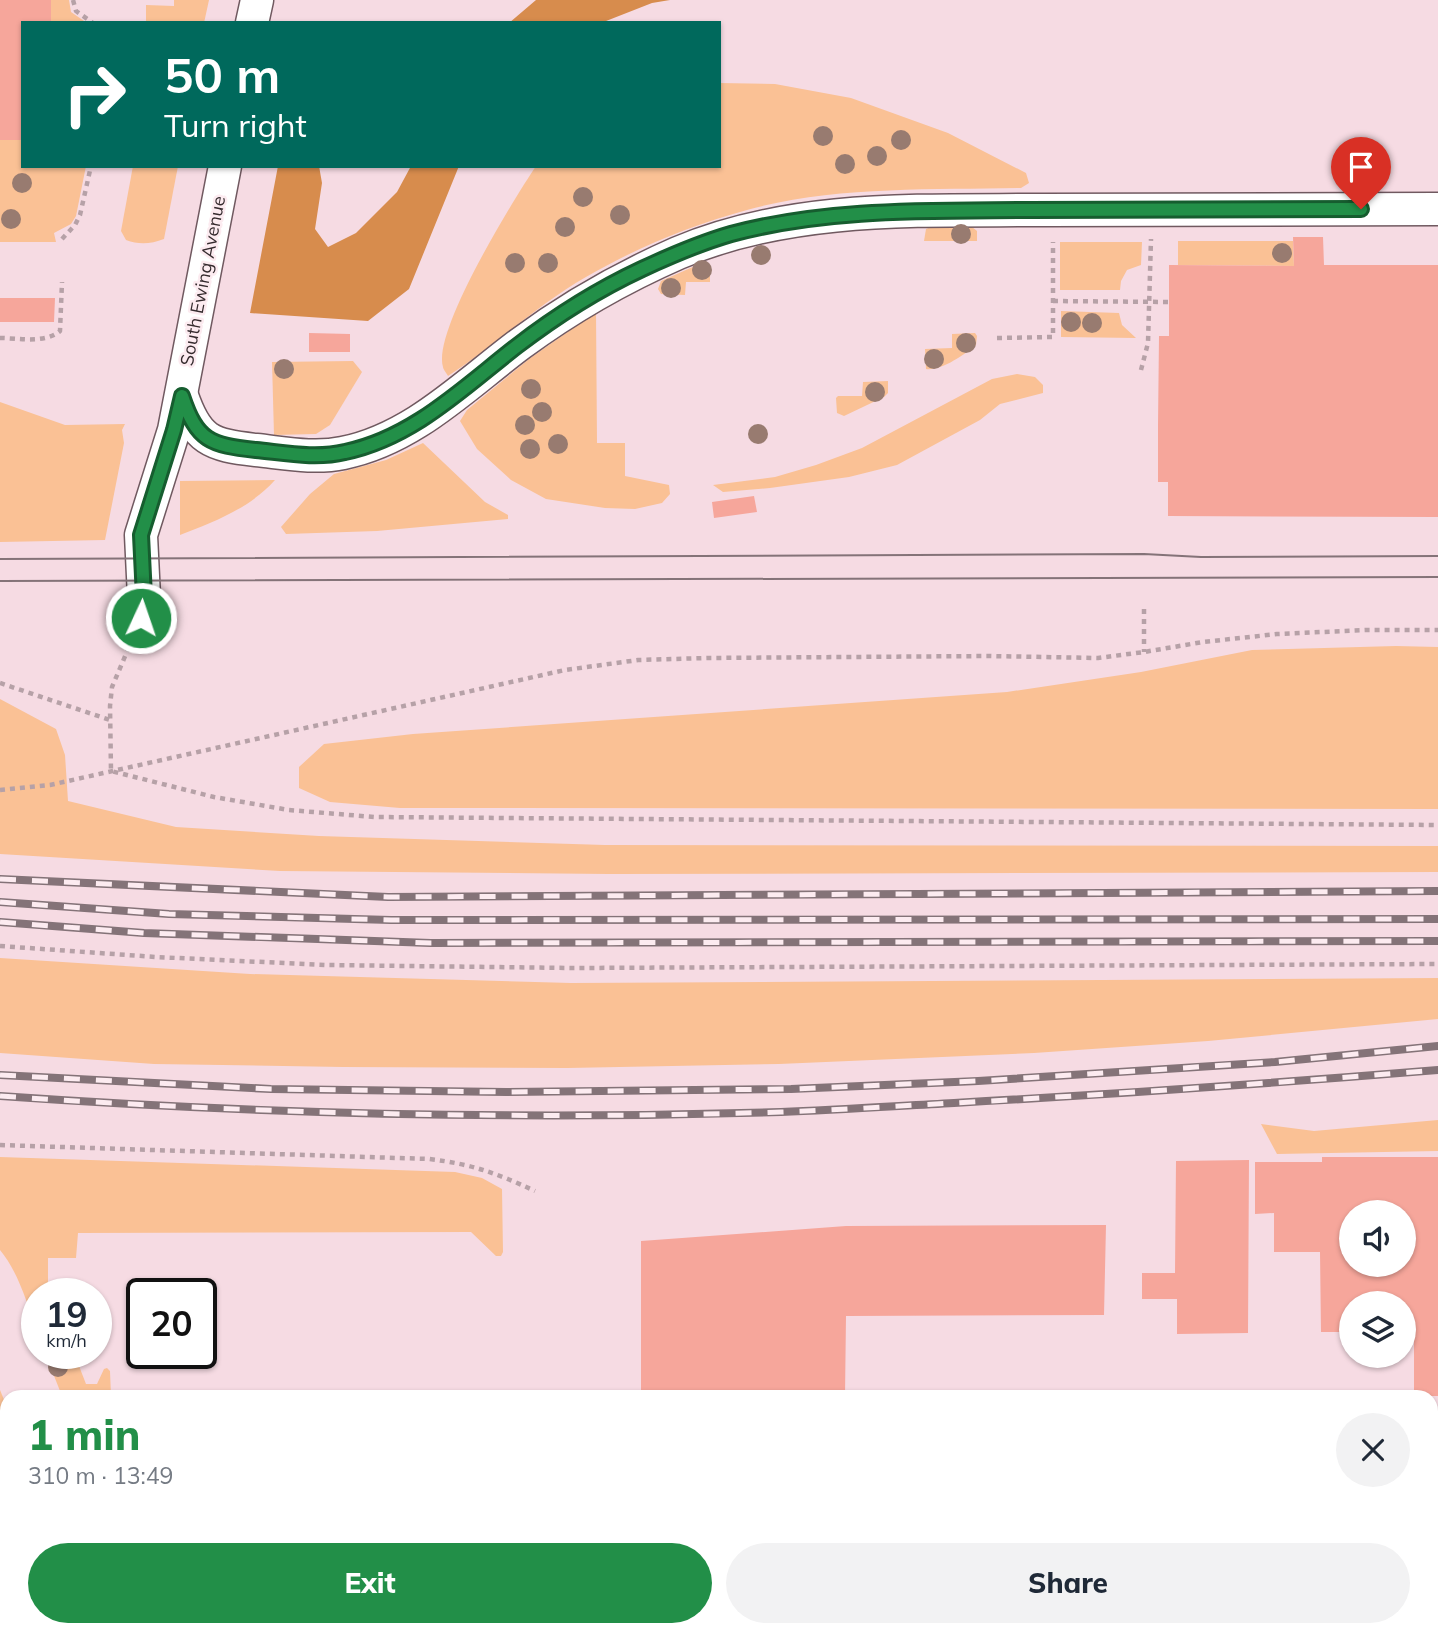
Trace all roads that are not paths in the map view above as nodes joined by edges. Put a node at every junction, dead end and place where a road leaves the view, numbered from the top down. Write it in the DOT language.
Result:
graph roads {
  1 [pos="257,0"];
  2 [pos="252,21"];
  3 [pos="225,168"];
  4 [pos="1438,209"];
  5 [pos="182,396"];
  6 [pos="141,618"];
  1 -- 2 [label="street"];
  3 -- 5 [label="street, South Ewing Avenue"];
  4 -- 5 [label="street"];
  5 -- 6 [label="street, South Ewing Avenue"];
}
